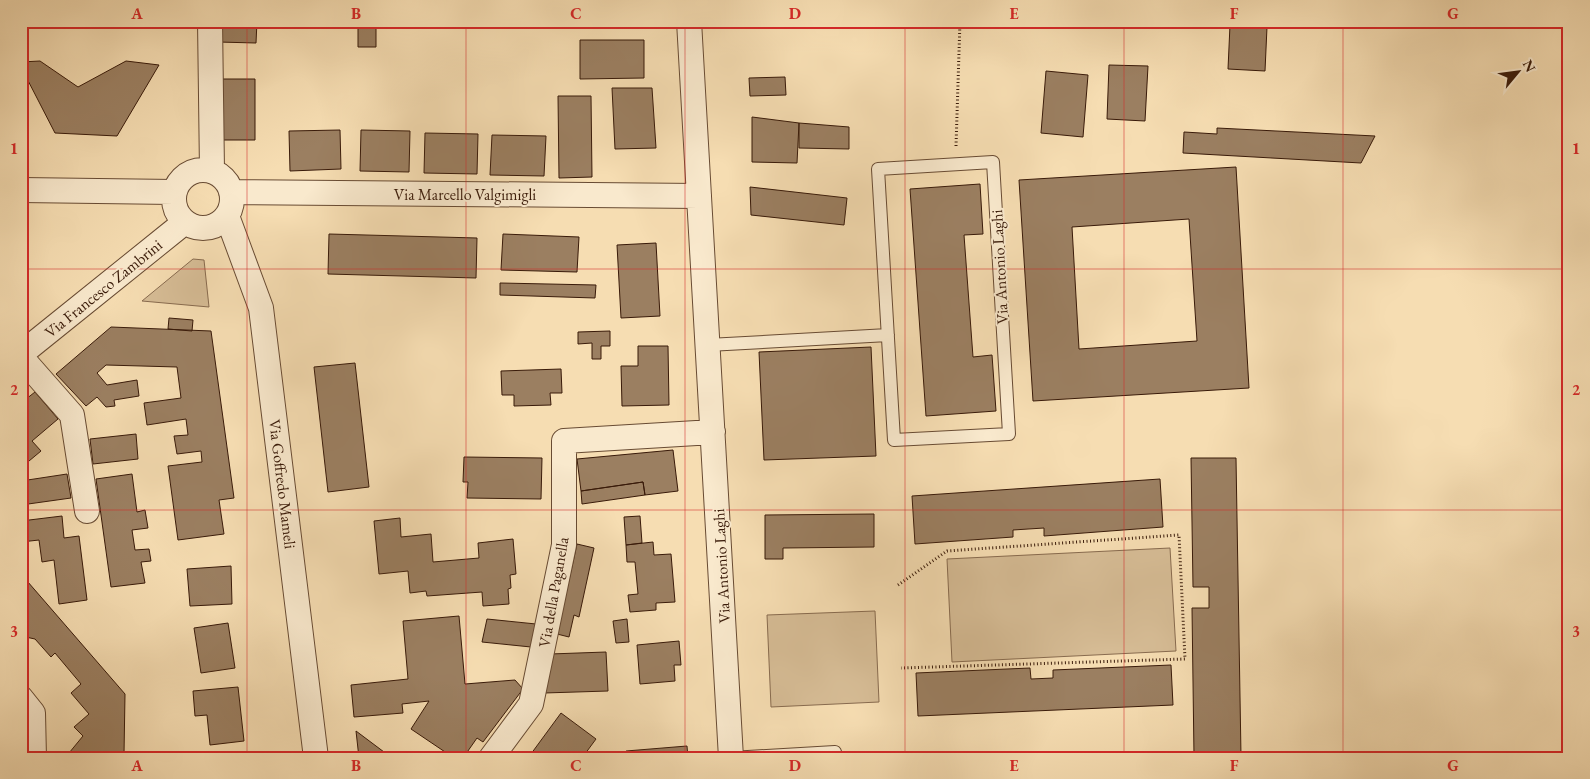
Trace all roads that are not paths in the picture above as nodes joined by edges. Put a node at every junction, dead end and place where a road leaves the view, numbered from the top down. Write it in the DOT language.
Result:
graph roads {
  1 [pos="210,21"];
  2 [pos="689,21"];
  3 [pos="212,171"];
  4 [pos="21,190"];
  5 [pos="174,192"];
  6 [pos="231,192"];
  7 [pos="699,196"];
  8 [pos="227,216"];
  9 [pos="185,222"];
  10 [pos="888,335"];
  11 [pos="708,345"];
  12 [pos="21,356"];
  13 [pos="713,432"];
  14 [pos="86,511"];
  15 [pos="21,698"];
  16 [pos="34,758"];
  17 [pos="316,758"];
  18 [pos="491,758"];
  19 [pos="731,758"];
  20 [pos="836,758"];
  1 -- 3 [label="street"];
  2 -- 7 [label="street, Via Antonio Laghi"];
  3 -- 5 [label="street"];
  3 -- 6 [label="street"];
  4 -- 5 [label="street"];
  5 -- 9 [label="street"];
  6 -- 7 [label="street, Via Marcello Valgimigli"];
  6 -- 8 [label="street"];
  7 -- 11 [label="street, Via Antonio Laghi"];
  8 -- 9 [label="street"];
  8 -- 17 [label="street, Via Goffredo Mameli"];
  9 -- 12 [label="street, Via Francesco Zambrini"];
  10 -- 10 [label="lane, Via Antonio Laghi"];
  10 -- 11 [label="lane"];
  11 -- 13 [label="street, Via Antonio Laghi"];
  12 -- 14 [label="street"];
  13 -- 18 [label="street, Via della Paganella"];
  13 -- 19 [label="street, Via Antonio Laghi"];
  15 -- 16 [label="street"];
  19 -- 20 [label="lane"];
}
